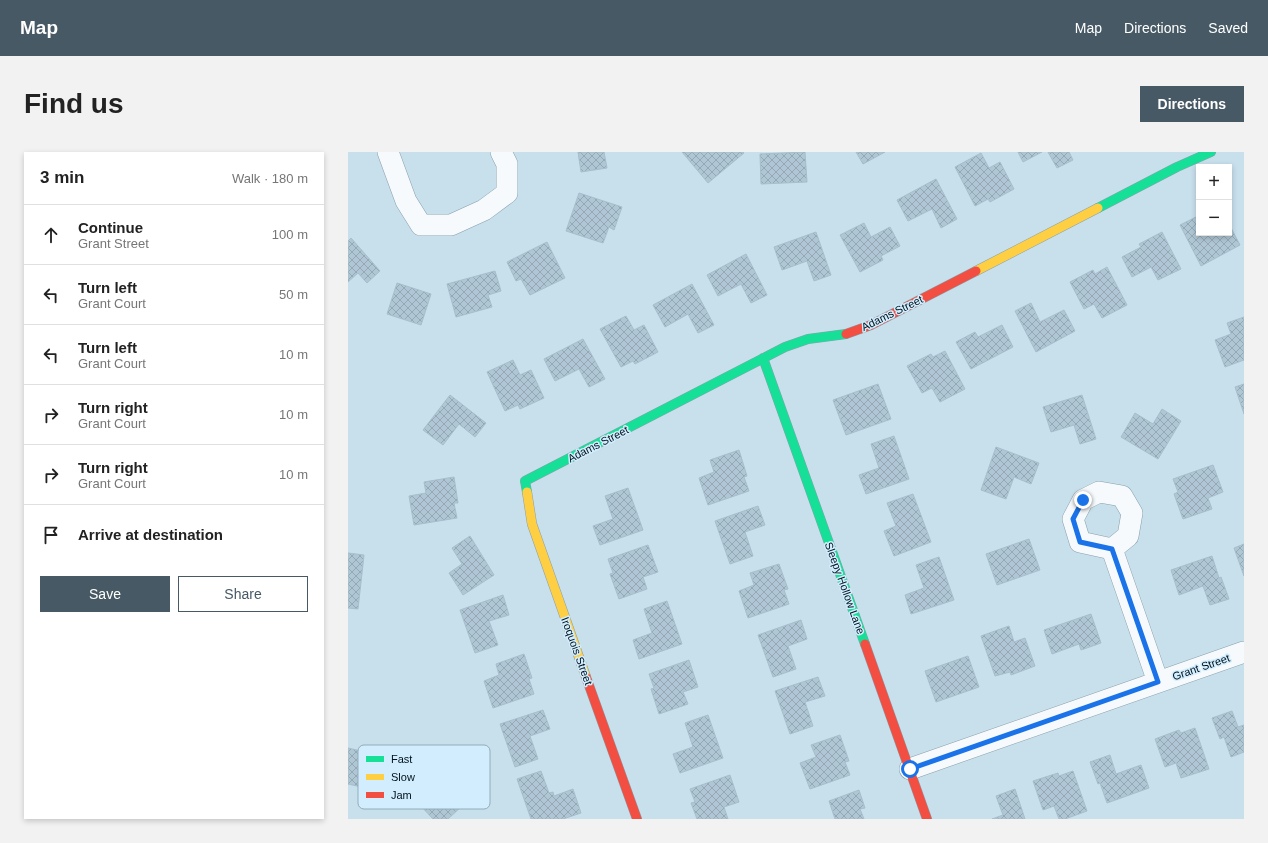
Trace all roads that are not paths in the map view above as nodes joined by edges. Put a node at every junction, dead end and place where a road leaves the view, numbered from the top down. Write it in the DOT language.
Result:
graph roads {
  1 [pos="388,152"];
  2 [pos="501,152"];
  3 [pos="1212,152"];
  4 [pos="763,358"];
  5 [pos="525,481"];
  6 [pos="1112,549"];
  7 [pos="1244,652"];
  8 [pos="1158,682"];
  9 [pos="910,769"];
  10 [pos="637,819"];
  11 [pos="927,819"];
  1 -- 2 [label="street"];
  3 -- 4 [label="street, Adams Street"];
  4 -- 5 [label="street, Adams Street"];
  4 -- 9 [label="street, Sleepy Hollow Lane"];
  5 -- 10 [label="street, Iroquois Street"];
  6 -- 8 [label="street"];
  7 -- 8 [label="street, Grant Street"];
  8 -- 9 [label="street, Grant Street"];
  9 -- 11 [label="street, Sleepy Hollow Lane"];
}
